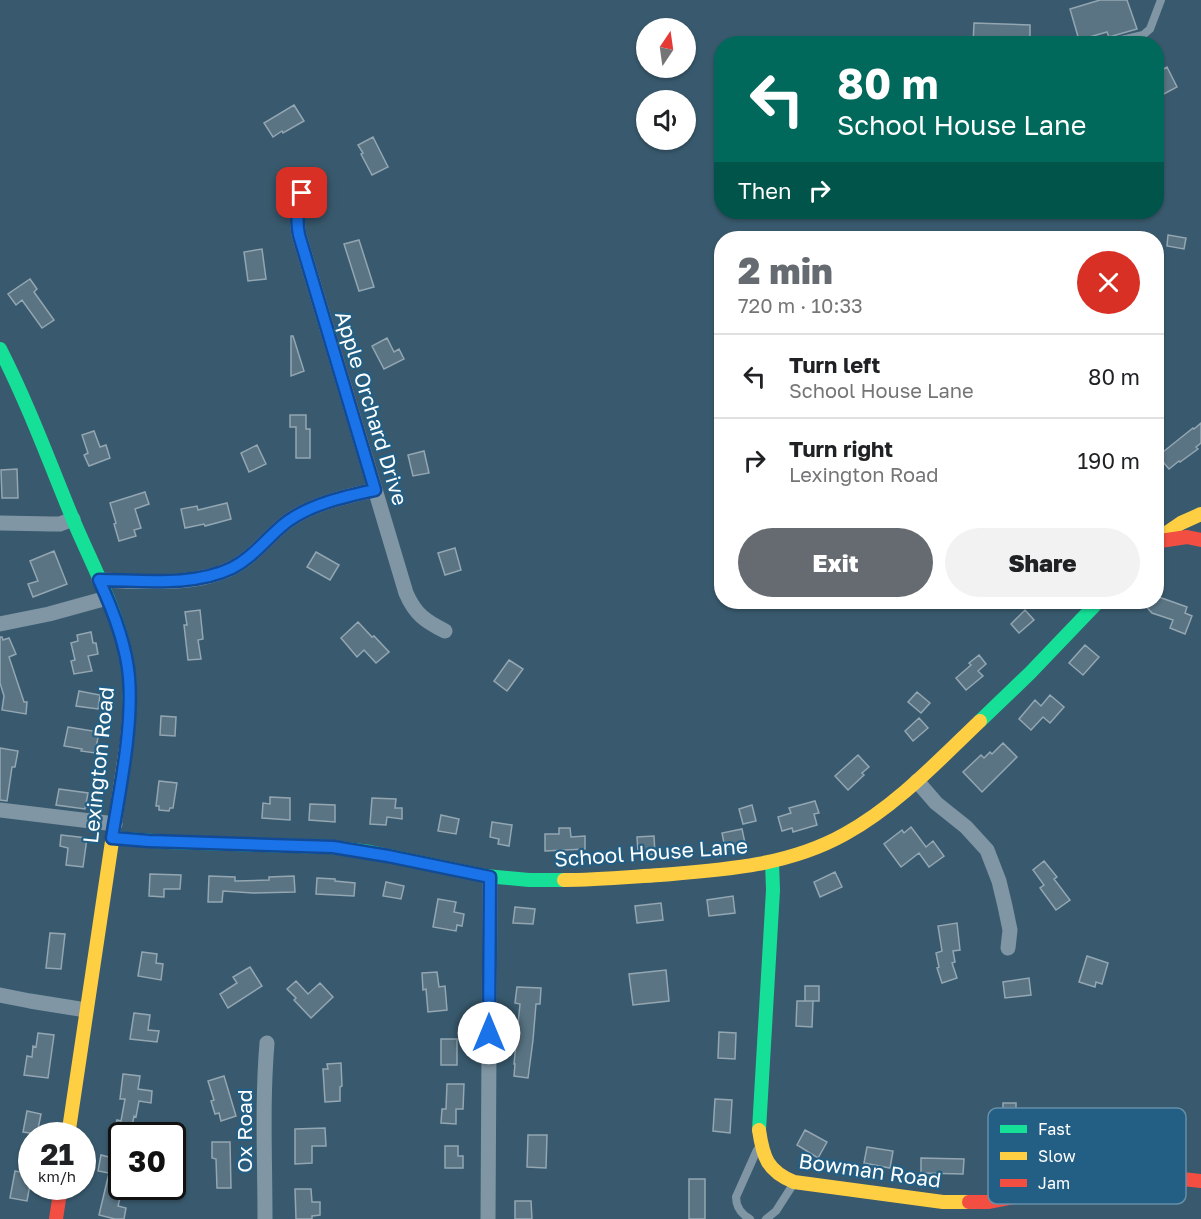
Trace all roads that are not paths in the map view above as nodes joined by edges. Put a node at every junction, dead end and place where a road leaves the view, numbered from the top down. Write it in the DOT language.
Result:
graph roads {
  1 [pos="1161,0"];
  2 [pos="1139,36"];
  3 [pos="309,181"];
  4 [pos="0,348"];
  5 [pos="375,490"];
  6 [pos="1201,514"];
  7 [pos="73,519"];
  8 [pos="0,523"];
  9 [pos="1164,535"];
  10 [pos="1164,540"];
  11 [pos="1201,540"];
  12 [pos="99,580"];
  13 [pos="107,598"];
  14 [pos="1091,609"];
  15 [pos="0,624"];
  16 [pos="445,631"];
  17 [pos="917,781"];
  18 [pos="0,810"];
  19 [pos="113,831"];
  20 [pos="772,862"];
  21 [pos="490,877"];
  22 [pos="1008,948"];
  23 [pos="0,995"];
  24 [pos="86,1010"];
  25 [pos="267,1043"];
  26 [pos="70,1122"];
  27 [pos="760,1143"];
  28 [pos="1186,1180"];
  29 [pos="1201,1181"];
  30 [pos="794,1182"];
  31 [pos="59,1200"];
  32 [pos="988,1202"];
  33 [pos="56,1219"];
  34 [pos="266,1219"];
  35 [pos="488,1219"];
  36 [pos="750,1219"];
  37 [pos="766,1219"];
  1 -- 2 [label="lane"];
  3 -- 5 [label="street, Apple Orchard Drive"];
  4 -- 7 [label="street, Lexington Road"];
  5 -- 12 [label="street"];
  5 -- 16 [label="street, Apple Orchard Drive"];
  6 -- 9 [label="street"];
  7 -- 8 [label="street"];
  7 -- 12 [label="street, Lexington Road"];
  10 -- 11 [label="street"];
  12 -- 13 [label="street, Lexington Road"];
  13 -- 15 [label="street"];
  13 -- 19 [label="street, Lexington Road"];
  14 -- 17 [label="street, School House Lane"];
  17 -- 20 [label="street, School House Lane"];
  17 -- 22 [label="street"];
  18 -- 19 [label="street"];
  19 -- 21 [label="street, School House Lane"];
  19 -- 24 [label="street, Lexington Road"];
  20 -- 21 [label="street, School House Lane"];
  20 -- 27 [label="street, Bowman Road"];
  21 -- 35 [label="street"];
  23 -- 24 [label="street"];
  24 -- 26 [label="street, Lexington Road"];
  25 -- 34 [label="street, Ox Road"];
  27 -- 30 [label="street, Bowman Road"];
  27 -- 36 [label="lane"];
  28 -- 29 [label="street, Bowman Road"];
  30 -- 32 [label="street, Bowman Road"];
  30 -- 37 [label="lane"];
  31 -- 33 [label="street"];
}
